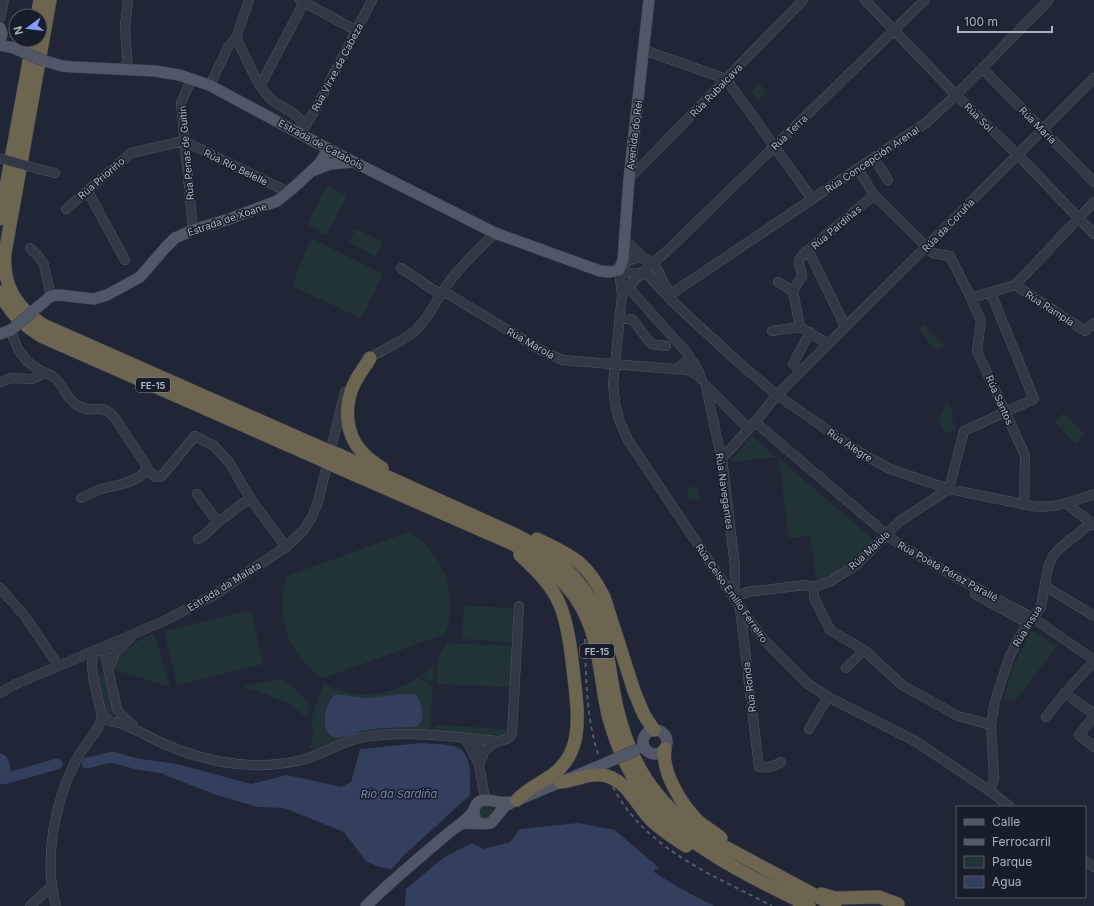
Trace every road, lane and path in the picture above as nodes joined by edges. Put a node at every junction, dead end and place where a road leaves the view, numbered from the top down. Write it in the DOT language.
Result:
graph roads {
  1 [pos="4,0"];
  2 [pos="50,0"];
  3 [pos="128,0"];
  4 [pos="249,0"];
  5 [pos="372,0"];
  6 [pos="649,0"];
  7 [pos="803,0"];
  8 [pos="865,0"];
  9 [pos="925,0"];
  10 [pos="1049,0"];
  11 [pos="303,1"];
  12 [pos="0,18"];
  13 [pos="894,30"];
  14 [pos="357,31"];
  15 [pos="0,38"];
  16 [pos="236,38"];
  17 [pos="32,48"];
  18 [pos="644,50"];
  19 [pos="982,68"];
  20 [pos="128,69"];
  21 [pos="192,78"];
  22 [pos="726,78"];
  23 [pos="1094,78"];
  24 [pos="209,85"];
  25 [pos="260,86"];
  26 [pos="956,95"];
  27 [pos="315,110"];
  28 [pos="300,120"];
  29 [pos="283,124"];
  30 [pos="1042,130"];
  31 [pos="300,134"];
  32 [pos="184,141"];
  33 [pos="775,146"];
  34 [pos="332,150"];
  35 [pos="1017,154"];
  36 [pos="0,158"];
  37 [pos="874,158"];
  38 [pos="354,162"];
  39 [pos="330,164"];
  40 [pos="858,169"];
  41 [pos="311,172"];
  42 [pos="55,173"];
  43 [pos="629,179"];
  44 [pos="888,180"];
  45 [pos="1094,182"];
  46 [pos="87,190"];
  47 [pos="288,192"];
  48 [pos="874,195"];
  49 [pos="812,199"];
  50 [pos="1094,202"];
  51 [pos="66,209"];
  52 [pos="0,218"];
  53 [pos="1078,218"];
  54 [pos="193,230"];
  55 [pos="495,233"];
  56 [pos="1094,234"];
  57 [pos="625,240"];
  58 [pos="927,246"];
  59 [pos="30,248"];
  60 [pos="808,250"];
  61 [pos="643,258"];
  62 [pos="125,260"];
  63 [pos="653,263"];
  64 [pos="401,268"];
  65 [pos="619,270"];
  66 [pos="641,274"];
  67 [pos="778,282"];
  68 [pos="1014,285"];
  69 [pos="629,286"];
  70 [pos="793,291"];
  71 [pos="0,292"];
  72 [pos="991,292"];
  73 [pos="442,293"];
  74 [pos="622,295"];
  75 [pos="51,296"];
  76 [pos="673,296"];
  77 [pos="971,298"];
  78 [pos="619,317"];
  79 [pos="1094,323"];
  80 [pos="845,326"];
  81 [pos="800,327"];
  82 [pos="9,330"];
  83 [pos="772,331"];
  84 [pos="810,332"];
  85 [pos="828,344"];
  86 [pos="666,346"];
  87 [pos="370,358"];
  88 [pos="615,364"];
  89 [pos="689,366"];
  90 [pos="801,371"];
  91 [pos="45,373"];
  92 [pos="0,382"];
  93 [pos="704,383"];
  94 [pos="777,395"];
  95 [pos="1005,412"];
  96 [pos="752,426"];
  97 [pos="323,454"];
  98 [pos="722,458"];
  99 [pos="336,460"];
  100 [pos="146,469"];
  101 [pos="396,480"];
  102 [pos="949,489"];
  103 [pos="197,494"];
  104 [pos="1094,494"];
  105 [pos="80,498"];
  106 [pos="250,498"];
  107 [pos="1067,504"];
  108 [pos="1024,505"];
  109 [pos="463,511"];
  110 [pos="218,522"];
  111 [pos="467,524"];
  112 [pos="1092,524"];
  113 [pos="885,536"];
  114 [pos="198,539"];
  115 [pos="286,547"];
  116 [pos="1045,586"];
  117 [pos="814,587"];
  118 [pos="0,588"];
  119 [pos="734,598"];
  120 [pos="519,606"];
  121 [pos="740,607"];
  122 [pos="1094,616"];
  123 [pos="1031,620"];
  124 [pos="134,633"];
  125 [pos="95,650"];
  126 [pos="864,650"];
  127 [pos="73,659"];
  128 [pos="1094,661"];
  129 [pos="58,665"];
  130 [pos="109,668"];
  131 [pos="846,668"];
  132 [pos="93,671"];
  133 [pos="0,693"];
  134 [pos="1065,693"];
  135 [pos="828,697"];
  136 [pos="102,715"];
  137 [pos="1094,715"];
  138 [pos="1046,717"];
  139 [pos="991,725"];
  140 [pos="809,729"];
  141 [pos="654,730"];
  142 [pos="145,735"];
  143 [pos="465,738"];
  144 [pos="477,739"];
  145 [pos="498,741"];
  146 [pos="1094,746"];
  147 [pos="640,748"];
  148 [pos="665,749"];
  149 [pos="781,762"];
  150 [pos="479,764"];
  151 [pos="560,782"];
  152 [pos="990,791"];
  153 [pos="489,800"];
  154 [pos="515,801"];
  155 [pos="1009,806"];
  156 [pos="473,812"];
  157 [pos="498,815"];
  158 [pos="480,823"];
  159 [pos="461,824"];
  160 [pos="752,862"];
  161 [pos="52,886"];
  162 [pos="798,894"];
  163 [pos="901,905"];
  164 [pos="30,906"];
  165 [pos="56,906"];
  166 [pos="366,906"];
  167 [pos="809,906"];
  168 [pos="834,906"];
  169 [pos="876,906"];
  1 -- 12 [label="street"];
  2 -- 97 [label="highway, FE-15"];
  3 -- 20 [label="street"];
  4 -- 16 [label="street"];
  5 -- 14 [label="street, Rúa Virxe da Cabeza"];
  6 -- 18 [label="main road, Avenida do Rei"];
  7 -- 22 [label="street, Rúa Rubalcava"];
  8 -- 13 [label="street, Rúa Sol"];
  9 -- 13 [label="street, Rúa Terra"];
  10 -- 19 [label="street, Rúa Concepción Arenal"];
  11 -- 14 [label="street"];
  11 -- 25 [label="street"];
  13 -- 26 [label="street, Rúa Sol"];
  13 -- 33 [label="street, Rúa Terra"];
  14 -- 27 [label="street, Rúa Virxe da Cabeza"];
  15 -- 20 [label="main road, Estrada de Catabois, bridge"];
  16 -- 24 [label="street"];
  16 -- 25 [label="street"];
  17 -- 52 [label="highway"];
  18 -- 22 [label="street"];
  18 -- 43 [label="main road, Avenida do Rei"];
  19 -- 26 [label="street, Rúa Concepción Arenal"];
  19 -- 30 [label="street, Rúa María"];
  20 -- 21 [label="main road, Estrada de Catabois"];
  21 -- 24 [label="main road, Estrada de Catabois"];
  21 -- 32 [label="street, Rúa Penas de Guitín"];
  22 -- 33 [label="street"];
  22 -- 43 [label="street, Rúa Rubalcava"];
  23 -- 30 [label="street, Rúa da Coruña"];
  24 -- 29 [label="main road, Estrada de Catabois"];
  25 -- 28 [label="street"];
  26 -- 35 [label="street, Rúa Sol"];
  26 -- 37 [label="street, Rúa Concepción Arenal"];
  27 -- 28 [label="street"];
  27 -- 31 [label="street, Rúa Virxe da Cabeza"];
  28 -- 29 [label="street"];
  29 -- 31 [label="main road, Estrada de Catabois"];
  30 -- 35 [label="street, Rúa da Coruña"];
  30 -- 45 [label="street, Rúa María"];
  31 -- 34 [label="main road, Estrada de Catabois"];
  32 -- 46 [label="street, Rúa Prioriño"];
  32 -- 47 [label="street, Rúa Río Belelle"];
  32 -- 54 [label="street, Rúa Penas de Guitín"];
  33 -- 49 [label="street"];
  33 -- 63 [label="street, Rúa Terra"];
  34 -- 38 [label="main road, Estrada de Catabois"];
  34 -- 39 [label="main road"];
  34 -- 41 [label="main road"];
  35 -- 53 [label="street, Rúa Sol"];
  35 -- 58 [label="street, Rúa da Coruña"];
  36 -- 42 [label="street, bridge"];
  37 -- 40 [label="street, Rúa Concepción Arenal"];
  37 -- 44 [label="street"];
  38 -- 39 [label="main road"];
  38 -- 55 [label="main road, Estrada de Catabois"];
  39 -- 41 [label="main road"];
  40 -- 48 [label="street"];
  40 -- 49 [label="street, Rúa Concepción Arenal"];
  41 -- 47 [label="main road, Estrada de Xoane"];
  43 -- 57 [label="main road, Avenida do Rei"];
  46 -- 51 [label="street, Rúa Prioriño"];
  46 -- 62 [label="street"];
  47 -- 54 [label="main road, Estrada de Xoane"];
  48 -- 58 [label="street"];
  48 -- 60 [label="street, Rúa Pardiñas"];
  49 -- 76 [label="street, Rúa Concepción Arenal"];
  50 -- 53 [label="street"];
  53 -- 56 [label="street, Rúa Sol"];
  53 -- 68 [label="street"];
  54 -- 75 [label="main road, Estrada de Xoane"];
  55 -- 65 [label="main road, Estrada de Catabois"];
  55 -- 73 [label="street, Estrada da Malata"];
  57 -- 61 [label="street"];
  57 -- 65 [label="main road, Avenida do Rei"];
  58 -- 77 [label="street, Rúa Santos"];
  58 -- 80 [label="street, Rúa da Coruña"];
  59 -- 75 [label="street"];
  60 -- 70 [label="street"];
  60 -- 80 [label="street, Rúa Pardiñas"];
  61 -- 63 [label="street"];
  61 -- 65 [label="street"];
  63 -- 66 [label="street, Rúa Terra"];
  63 -- 76 [label="street"];
  64 -- 73 [label="street, Rúa Marola"];
  65 -- 66 [label="street"];
  65 -- 74 [label="street, Rúa Celso Emilio Ferreiro"];
  66 -- 69 [label="street"];
  66 -- 76 [label="street, Rúa Alegre"];
  67 -- 70 [label="street"];
  68 -- 72 [label="street"];
  68 -- 79 [label="street, Rúa Rampla"];
  69 -- 74 [label="street"];
  69 -- 89 [label="street, Rúa Navegantes"];
  70 -- 81 [label="street"];
  71 -- 97 [label="highway, FE-15"];
  72 -- 77 [label="street"];
  72 -- 95 [label="street"];
  73 -- 87 [label="street, Estrada da Malata"];
  73 -- 88 [label="street, Rúa Marola"];
  74 -- 78 [label="street, Rúa Celso Emilio Ferreiro"];
  75 -- 82 [label="main road, bridge"];
  76 -- 94 [label="street, Rúa Alegre"];
  77 -- 95 [label="street, Rúa Santos"];
  78 -- 86 [label="street"];
  78 -- 88 [label="street, Rúa Celso Emilio Ferreiro"];
  80 -- 85 [label="street, Rúa da Coruña"];
  81 -- 83 [label="street"];
  81 -- 84 [label="street"];
  82 -- 91 [label="street"];
  84 -- 85 [label="street"];
  84 -- 90 [label="street"];
  85 -- 90 [label="street, Rúa da Coruña"];
  87 -- 101 [label="highway"];
  87 -- 115 [label="street, Estrada da Malata"];
  88 -- 89 [label="street, Rúa Marola"];
  88 -- 119 [label="street, Rúa Celso Emilio Ferreiro"];
  89 -- 93 [label="street, Rúa Navegantes"];
  90 -- 94 [label="street, Rúa da Coruña"];
  91 -- 92 [label="street"];
  91 -- 100 [label="street"];
  93 -- 96 [label="street, Rúa Navegantes"];
  93 -- 98 [label="street, Rúa Navegantes"];
  94 -- 96 [label="street, Rúa da Coruña"];
  94 -- 102 [label="street, Rúa Alegre"];
  95 -- 102 [label="street"];
  95 -- 108 [label="street, Rúa Santos"];
  96 -- 98 [label="street, Rúa da Coruña"];
  96 -- 113 [label="street, Rúa Poeta Pérez Parallé"];
  97 -- 99 [label="highway, FE-15, bridge"];
  98 -- 119 [label="street, Rúa Navegantes"];
  99 -- 101 [label="highway, FE-15"];
  99 -- 111 [label="highway, FE-15"];
  100 -- 105 [label="street"];
  100 -- 106 [label="street"];
  101 -- 109 [label="highway, FE-15"];
  102 -- 108 [label="street, Rúa Alegre"];
  102 -- 113 [label="street, Rúa Maiola"];
  103 -- 110 [label="street"];
  104 -- 107 [label="street, Rúa Alegre"];
  106 -- 110 [label="street"];
  106 -- 115 [label="street"];
  107 -- 108 [label="street, Rúa Alegre"];
  107 -- 112 [label="street"];
  109 -- 141 [label="highway"];
  109 -- 160 [label="highway, FE-15"];
  110 -- 114 [label="street"];
  111 -- 154 [label="highway"];
  111 -- 162 [label="highway, FE-15"];
  112 -- 116 [label="street, Rúa Insua"];
  113 -- 117 [label="street, Rúa Maiola"];
  113 -- 123 [label="street, Rúa Poeta Pérez Parallé"];
  115 -- 124 [label="street, Estrada da Malata"];
  116 -- 122 [label="street"];
  116 -- 123 [label="street, Rúa Insua"];
  117 -- 119 [label="street, Rúa Maiola"];
  117 -- 126 [label="street"];
  118 -- 129 [label="street"];
  119 -- 121 [label="street, Rúa Celso Emilio Ferreiro"];
  120 -- 145 [label="street"];
  121 -- 135 [label="street, Rúa Celso Emilio Ferreiro"];
  121 -- 149 [label="street, Rúa Ronda"];
  123 -- 128 [label="street, Rúa Poeta Pérez Parallé"];
  123 -- 139 [label="street, Rúa Insua"];
  124 -- 125 [label="street, Estrada da Malata"];
  124 -- 130 [label="street"];
  125 -- 127 [label="street, Estrada da Malata"];
  125 -- 130 [label="street"];
  125 -- 132 [label="street"];
  126 -- 131 [label="street"];
  126 -- 139 [label="street"];
  127 -- 129 [label="street, Estrada da Malata"];
  127 -- 132 [label="street"];
  128 -- 134 [label="street"];
  129 -- 133 [label="street, Estrada da Malata"];
  130 -- 142 [label="street"];
  132 -- 136 [label="street"];
  134 -- 137 [label="street"];
  134 -- 138 [label="street"];
  135 -- 140 [label="street"];
  135 -- 152 [label="street, Rúa Celso Emilio Ferreiro"];
  136 -- 142 [label="street"];
  136 -- 161 [label="street"];
  137 -- 146 [label="street"];
  139 -- 152 [label="street, Rúa Insua"];
  141 -- 147 [label="main road"];
  141 -- 148 [label="main road"];
  142 -- 143 [label="street"];
  143 -- 144 [label="street"];
  143 -- 150 [label="street"];
  144 -- 145 [label="street"];
  144 -- 150 [label="street"];
  145 -- 150 [label="street"];
  147 -- 148 [label="main road"];
  147 -- 151 [label="main road, bridge"];
  148 -- 160 [label="highway"];
  150 -- 153 [label="street"];
  151 -- 154 [label="main road"];
  151 -- 162 [label="highway"];
  152 -- 155 [label="street, Rúa Celso Emilio Ferreiro"];
  153 -- 154 [label="main road"];
  153 -- 156 [label="main road"];
  153 -- 157 [label="main road"];
  154 -- 157 [label="main road"];
  156 -- 158 [label="main road"];
  156 -- 159 [label="main road"];
  157 -- 158 [label="main road"];
  158 -- 159 [label="main road"];
  159 -- 166 [label="main road"];
  160 -- 162 [label="highway, FE-15"];
  161 -- 164 [label="street"];
  161 -- 165 [label="street"];
  162 -- 163 [label="highway"];
  162 -- 167 [label="highway, FE-15"];
  162 -- 168 [label="highway, FE-15"];
  163 -- 169 [label="highway"];
}
